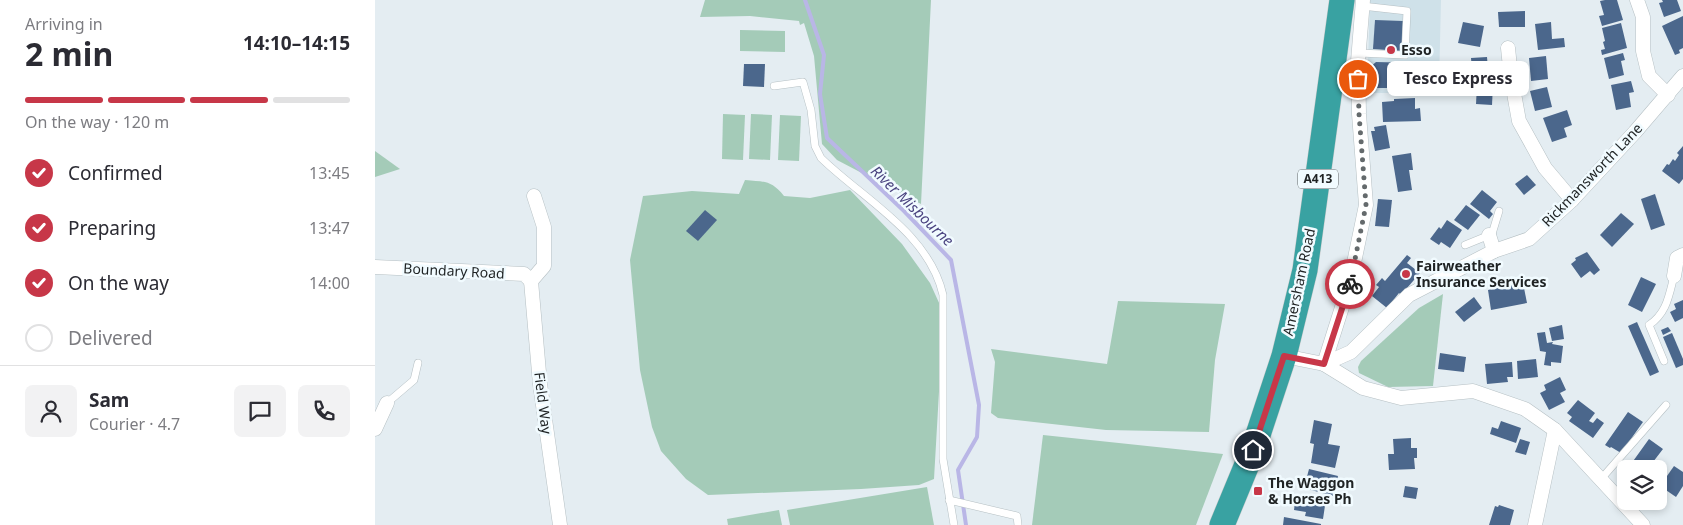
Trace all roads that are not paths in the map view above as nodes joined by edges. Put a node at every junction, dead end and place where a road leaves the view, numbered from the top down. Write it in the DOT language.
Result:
graph roads {
  1 [pos="1637,0"];
  2 [pos="1356,2"];
  3 [pos="1508,48"];
  4 [pos="1349,59"];
  5 [pos="1683,76"];
  6 [pos="774,86"];
  7 [pos="1667,95"];
  8 [pos="534,196"];
  9 [pos="1572,200"];
  10 [pos="1499,211"];
  11 [pos="1489,235"];
  12 [pos="1465,245"];
  13 [pos="1494,251"];
  14 [pos="1683,255"];
  15 [pos="375,267"];
  16 [pos="1674,276"];
  17 [pos="531,281"];
  18 [pos="1284,356"];
  19 [pos="1664,361"];
  20 [pos="418,363"];
  21 [pos="1324,364"];
  22 [pos="387,403"];
  23 [pos="1666,405"];
  24 [pos="375,429"];
  25 [pos="1555,430"];
  26 [pos="1601,479"];
  27 [pos="949,500"];
  28 [pos="560,525"];
  29 [pos="953,525"];
  30 [pos="1018,525"];
  31 [pos="1222,525"];
  32 [pos="1535,525"];
  33 [pos="1643,525"];
  1 -- 7 [label="street"];
  2 -- 4 [label="highway, Amersham Road / A413"];
  2 -- 4 [label="lane"];
  3 -- 9 [label="street"];
  4 -- 18 [label="highway, Amersham Road / A413"];
  4 -- 21 [label="street"];
  5 -- 7 [label="street, Rickmansworth Lane"];
  6 -- 27 [label="lane"];
  7 -- 9 [label="street, Rickmansworth Lane"];
  8 -- 17 [label="street"];
  9 -- 13 [label="street, Rickmansworth Lane"];
  10 -- 11 [label="lane"];
  11 -- 12 [label="lane"];
  11 -- 13 [label="street"];
  13 -- 21 [label="street, Rickmansworth Lane"];
  14 -- 16 [label="street"];
  15 -- 17 [label="street, Boundary Road"];
  16 -- 19 [label="lane"];
  17 -- 28 [label="street, Field Way"];
  18 -- 21 [label="street"];
  18 -- 31 [label="highway, Amersham Road / A413"];
  20 -- 22 [label="lane"];
  21 -- 25 [label="street"];
  22 -- 24 [label="street"];
  23 -- 26 [label="lane"];
  25 -- 26 [label="street"];
  25 -- 32 [label="street"];
  26 -- 33 [label="street"];
  27 -- 29 [label="lane"];
  27 -- 30 [label="lane"];
}
